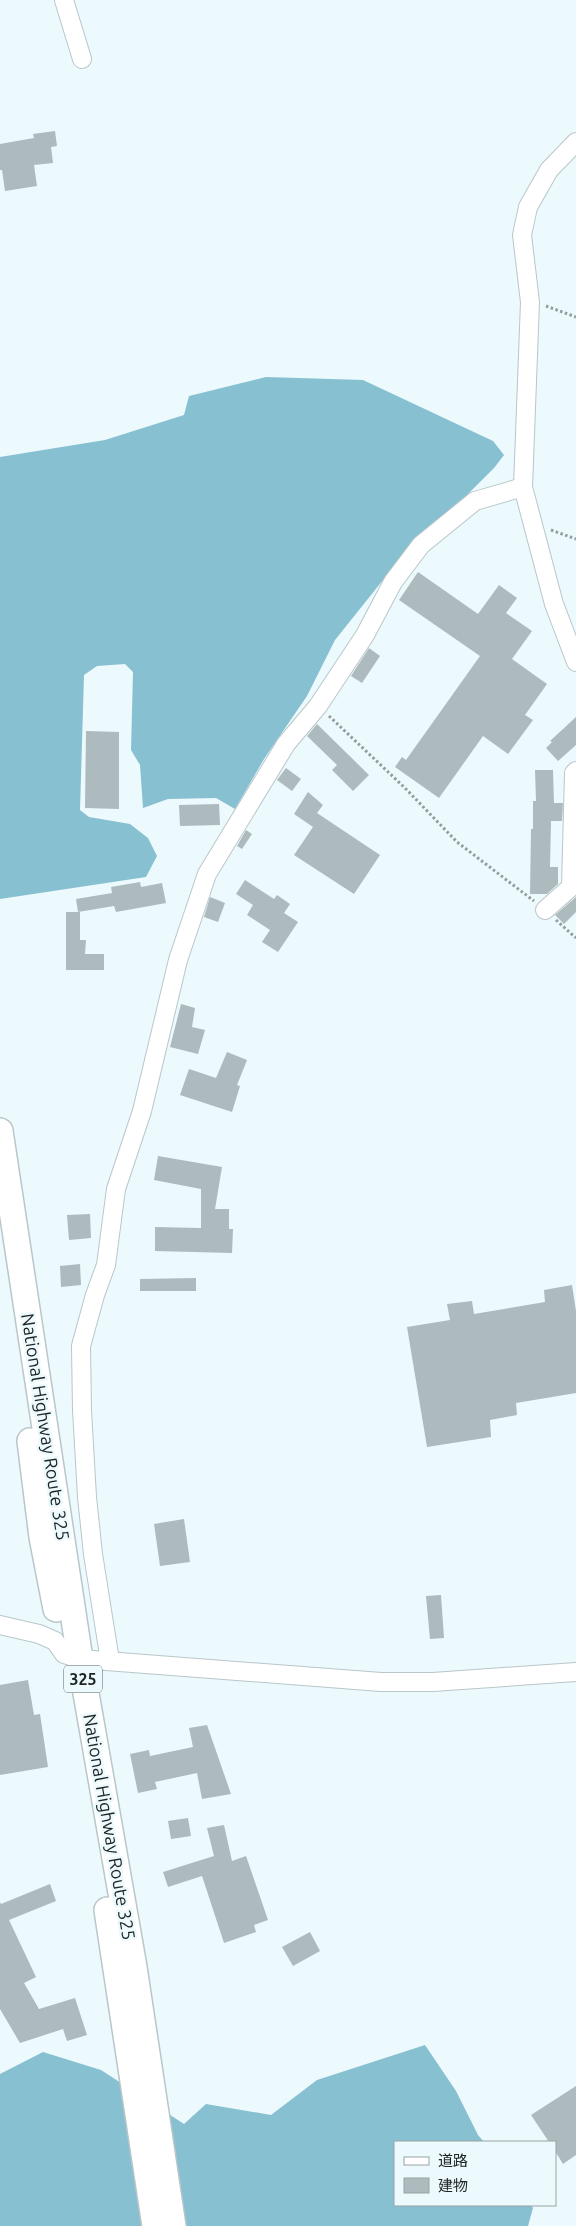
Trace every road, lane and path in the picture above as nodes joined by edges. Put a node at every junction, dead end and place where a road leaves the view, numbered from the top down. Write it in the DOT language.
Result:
graph roads {
  1 [pos="64,0"];
  2 [pos="82,59"];
  3 [pos="576,142"];
  4 [pos="530,302"];
  5 [pos="576,317"];
  6 [pos="523,487"];
  7 [pos="532,522"];
  8 [pos="576,539"];
  9 [pos="576,662"];
  10 [pos="318,706"];
  11 [pos="576,771"];
  12 [pos="545,910"];
  13 [pos="576,938"];
  14 [pos="0,1131"];
  15 [pos="0,1232"];
  16 [pos="0,1625"];
  17 [pos="66,1651"];
  18 [pos="110,1662"];
  19 [pos="576,1672"];
  20 [pos="155,2226"];
  21 [pos="173,2226"];
  1 -- 2 [label="street"];
  3 -- 4 [label="street"];
  4 -- 5 [label="path"];
  4 -- 6 [label="street"];
  6 -- 7 [label="street"];
  6 -- 10 [label="street"];
  7 -- 8 [label="path"];
  7 -- 9 [label="street"];
  10 -- 12 [label="path"];
  10 -- 18 [label="street"];
  11 -- 12 [label="street"];
  12 -- 13 [label="path"];
  14 -- 17 [label="highway, National Highway Route 325 / 325"];
  15 -- 17 [label="highway, National Highway Route 325 / 325"];
  16 -- 17 [label="street"];
  17 -- 18 [label="street"];
  17 -- 20 [label="highway, National Highway Route 325 / 325"];
  17 -- 21 [label="highway, National Highway Route 325 / 325"];
  18 -- 19 [label="street"];
}
